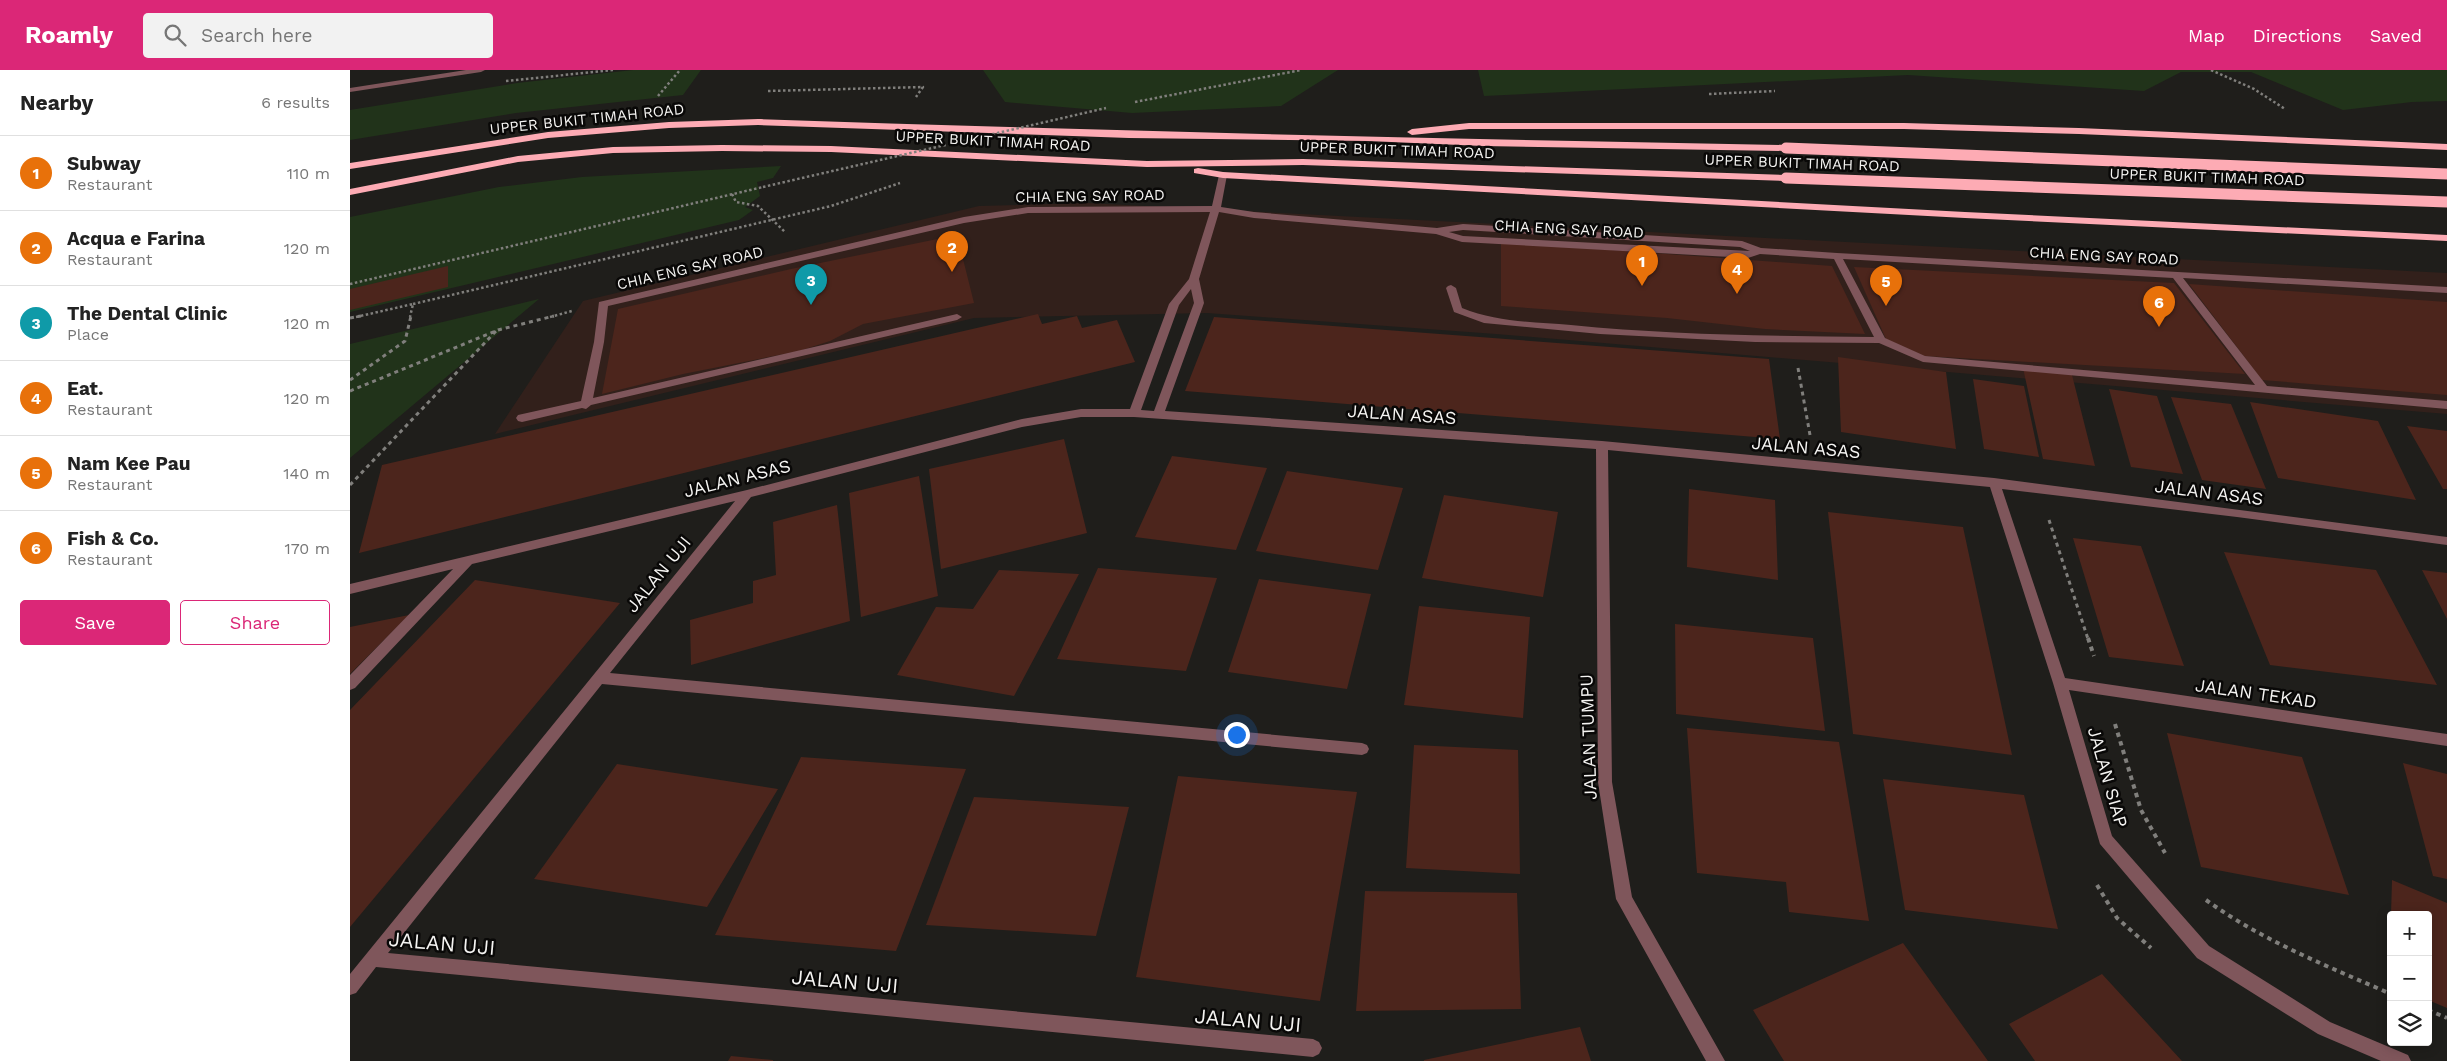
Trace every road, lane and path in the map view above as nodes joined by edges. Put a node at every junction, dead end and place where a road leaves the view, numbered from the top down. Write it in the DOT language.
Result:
graph roads {
  1 [pos="481,70"];
  2 [pos="680,70"];
  3 [pos="1301,70"];
  4 [pos="2211,70"];
  5 [pos="350,90"];
  6 [pos="656,99"];
  7 [pos="1132,103"];
  8 [pos="1106,108"];
  9 [pos="2286,110"];
  10 [pos="1368,138"];
  11 [pos="2447,147"];
  12 [pos="1146,164"];
  13 [pos="350,166"];
  14 [pos="2447,174"];
  15 [pos="1224,175"];
  16 [pos="903,182"];
  17 [pos="350,192"];
  18 [pos="732,194"];
  19 [pos="2447,202"];
  20 [pos="1215,210"];
  21 [pos="774,220"];
  22 [pos="2447,238"];
  23 [pos="1837,256"];
  24 [pos="793,259"];
  25 [pos="2175,274"];
  26 [pos="1194,279"];
  27 [pos="350,284"];
  28 [pos="1451,288"];
  29 [pos="2447,290"];
  30 [pos="413,304"];
  31 [pos="562,314"];
  32 [pos="957,317"];
  33 [pos="350,318"];
  34 [pos="498,330"];
  35 [pos="1793,340"];
  36 [pos="1881,340"];
  37 [pos="350,380"];
  38 [pos="2264,389"];
  39 [pos="350,391"];
  40 [pos="586,404"];
  41 [pos="2447,405"];
  42 [pos="1134,413"];
  43 [pos="1158,414"];
  44 [pos="522,418"];
  45 [pos="1809,430"];
  46 [pos="1602,445"];
  47 [pos="1994,482"];
  48 [pos="350,485"];
  49 [pos="747,494"];
  50 [pos="2045,510"];
  51 [pos="2447,541"];
  52 [pos="466,562"];
  53 [pos="350,589"];
  54 [pos="600,678"];
  55 [pos="2060,683"];
  56 [pos="350,684"];
  57 [pos="2106,689"];
  58 [pos="2447,740"];
  59 [pos="1362,749"];
  60 [pos="2169,861"];
  61 [pos="2200,895"];
  62 [pos="372,959"];
  63 [pos="350,987"];
  64 [pos="2387,992"];
  65 [pos="2432,1012"];
  66 [pos="2447,1018"];
  67 [pos="1313,1048"];
  68 [pos="1716,1061"];
  69 [pos="2402,1061"];
  1 -- 5 [label="street"];
  2 -- 6 [label="path"];
  3 -- 7 [label="path"];
  4 -- 9 [label="path"];
  8 -- 18 [label="path, bridge"];
  10 -- 11 [label="highway"];
  10 -- 13 [label="highway, UPPER BUKIT TIMAH ROAD"];
  10 -- 14 [label="highway, UPPER BUKIT TIMAH ROAD, bridge"];
  12 -- 15 [label="highway"];
  12 -- 17 [label="highway, UPPER BUKIT TIMAH ROAD"];
  12 -- 19 [label="highway, UPPER BUKIT TIMAH ROAD, bridge"];
  15 -- 20 [label="street"];
  15 -- 22 [label="highway"];
  16 -- 21 [label="path"];
  18 -- 21 [label="path"];
  18 -- 27 [label="path"];
  20 -- 23 [label="street, CHIA ENG SAY ROAD"];
  20 -- 24 [label="street, CHIA ENG SAY ROAD"];
  20 -- 26 [label="street"];
  21 -- 24 [label="path"];
  21 -- 30 [label="path"];
  23 -- 25 [label="street, CHIA ENG SAY ROAD"];
  23 -- 36 [label="street"];
  24 -- 40 [label="street, CHIA ENG SAY ROAD"];
  25 -- 29 [label="street, CHIA ENG SAY ROAD"];
  25 -- 38 [label="street"];
  26 -- 42 [label="street"];
  26 -- 43 [label="street"];
  28 -- 35 [label="street"];
  30 -- 33 [label="path"];
  30 -- 37 [label="path"];
  31 -- 34 [label="path"];
  32 -- 40 [label="street"];
  34 -- 39 [label="path"];
  34 -- 48 [label="path"];
  35 -- 36 [label="street"];
  35 -- 45 [label="path"];
  36 -- 38 [label="street"];
  38 -- 41 [label="street"];
  40 -- 44 [label="street"];
  42 -- 43 [label="street, JALAN ASAS"];
  42 -- 49 [label="street, JALAN ASAS"];
  43 -- 46 [label="street, JALAN ASAS"];
  46 -- 47 [label="street, JALAN ASAS"];
  46 -- 68 [label="street, JALAN TUMPU"];
  47 -- 51 [label="street, JALAN ASAS"];
  47 -- 55 [label="street, JALAN SIAP"];
  49 -- 52 [label="street, JALAN ASAS"];
  49 -- 54 [label="street, JALAN UJI"];
  50 -- 57 [label="path"];
  52 -- 53 [label="street, JALAN ASAS"];
  52 -- 56 [label="street"];
  54 -- 59 [label="street"];
  54 -- 62 [label="street, JALAN UJI"];
  55 -- 57 [label="street, JALAN TEKAD"];
  55 -- 69 [label="street, JALAN SIAP"];
  57 -- 58 [label="street, JALAN TEKAD"];
  57 -- 60 [label="path"];
  61 -- 64 [label="path"];
  62 -- 63 [label="street, JALAN UJI"];
  62 -- 67 [label="street, JALAN UJI"];
  65 -- 66 [label="path"];
}
